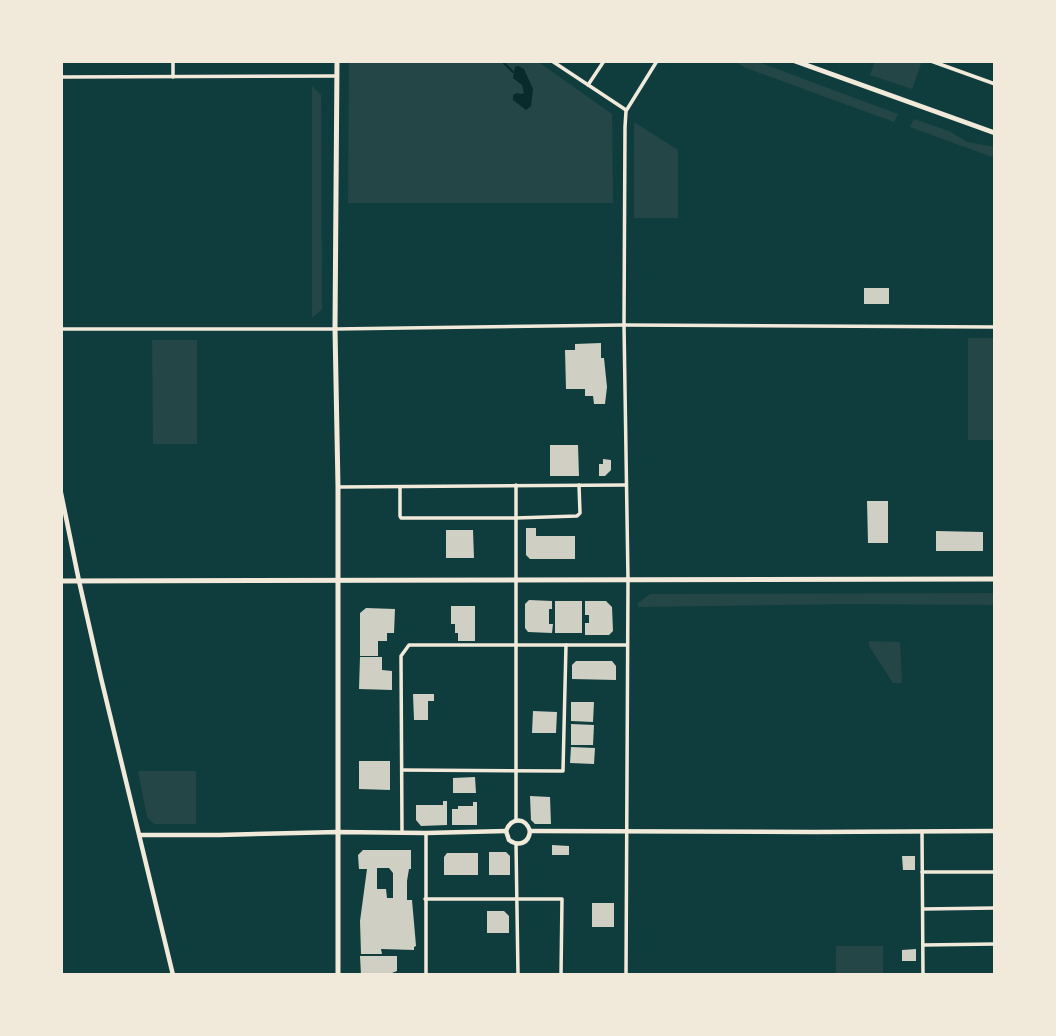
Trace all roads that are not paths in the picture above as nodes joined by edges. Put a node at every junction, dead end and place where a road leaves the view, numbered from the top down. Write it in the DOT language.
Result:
graph roads {
  1 [pos="173,61"];
  2 [pos="337,61"];
  3 [pos="552,61"];
  4 [pos="604,61"];
  5 [pos="657,61"];
  6 [pos="795,61"];
  7 [pos="931,61"];
  8 [pos="337,76"];
  9 [pos="61,77"];
  10 [pos="173,77"];
  11 [pos="995,84"];
  12 [pos="588,85"];
  13 [pos="626,111"];
  14 [pos="995,133"];
  15 [pos="624,326"];
  16 [pos="995,327"];
  17 [pos="61,329"];
  18 [pos="335,329"];
  19 [pos="516,485"];
  20 [pos="579,485"];
  21 [pos="625,485"];
  22 [pos="400,486"];
  23 [pos="338,487"];
  24 [pos="61,492"];
  25 [pos="516,519"];
  26 [pos="517,579"];
  27 [pos="628,579"];
  28 [pos="995,579"];
  29 [pos="61,581"];
  30 [pos="79,581"];
  31 [pos="338,581"];
  32 [pos="517,645"];
  33 [pos="566,645"];
  34 [pos="626,645"];
  35 [pos="402,770"];
  36 [pos="517,770"];
  37 [pos="516,820"];
  38 [pos="506,831"];
  39 [pos="530,831"];
  40 [pos="626,831"];
  41 [pos="922,831"];
  42 [pos="995,831"];
  43 [pos="338,832"];
  44 [pos="401,832"];
  45 [pos="426,833"];
  46 [pos="140,835"];
  47 [pos="516,844"];
  48 [pos="922,872"];
  49 [pos="995,872"];
  50 [pos="425,899"];
  51 [pos="518,899"];
  52 [pos="995,908"];
  53 [pos="923,909"];
  54 [pos="995,944"];
  55 [pos="923,945"];
  56 [pos="173,975"];
  57 [pos="338,975"];
  58 [pos="426,975"];
  59 [pos="518,975"];
  60 [pos="561,975"];
  61 [pos="626,975"];
  62 [pos="923,975"];
  1 -- 10 [label="street"];
  2 -- 8 [label="main road"];
  3 -- 12 [label="street"];
  4 -- 12 [label="street"];
  5 -- 13 [label="street"];
  6 -- 14 [label="main road"];
  7 -- 11 [label="street"];
  8 -- 10 [label="street"];
  8 -- 18 [label="main road"];
  9 -- 10 [label="street"];
  12 -- 13 [label="street"];
  13 -- 15 [label="street"];
  15 -- 16 [label="street"];
  15 -- 18 [label="street"];
  15 -- 21 [label="street"];
  17 -- 18 [label="street"];
  18 -- 23 [label="main road"];
  19 -- 20 [label="street"];
  19 -- 22 [label="street"];
  19 -- 25 [label="street"];
  20 -- 21 [label="street"];
  20 -- 25 [label="street"];
  21 -- 27 [label="street"];
  22 -- 23 [label="street"];
  22 -- 25 [label="street"];
  23 -- 31 [label="main road"];
  24 -- 30 [label="street"];
  25 -- 26 [label="street"];
  26 -- 27 [label="main road"];
  26 -- 31 [label="main road"];
  26 -- 32 [label="street"];
  27 -- 28 [label="main road"];
  27 -- 34 [label="street"];
  29 -- 30 [label="main road"];
  30 -- 31 [label="main road"];
  30 -- 46 [label="street"];
  31 -- 43 [label="main road"];
  32 -- 33 [label="street"];
  32 -- 35 [label="street"];
  32 -- 36 [label="street"];
  33 -- 34 [label="street"];
  33 -- 36 [label="street"];
  34 -- 40 [label="street"];
  35 -- 36 [label="street"];
  35 -- 44 [label="street"];
  36 -- 37 [label="street"];
  37 -- 38 [label="street"];
  37 -- 39 [label="street"];
  38 -- 45 [label="street"];
  38 -- 47 [label="street"];
  39 -- 40 [label="street"];
  39 -- 47 [label="street"];
  40 -- 41 [label="street"];
  40 -- 61 [label="street"];
  41 -- 42 [label="street"];
  41 -- 48 [label="street"];
  43 -- 44 [label="street"];
  43 -- 46 [label="street"];
  43 -- 57 [label="main road"];
  44 -- 45 [label="street"];
  45 -- 50 [label="street"];
  46 -- 56 [label="street"];
  47 -- 51 [label="street"];
  48 -- 49 [label="street"];
  48 -- 53 [label="street"];
  50 -- 51 [label="street"];
  50 -- 58 [label="street"];
  51 -- 59 [label="street"];
  51 -- 60 [label="street"];
  52 -- 53 [label="street"];
  53 -- 55 [label="street"];
  54 -- 55 [label="street"];
  55 -- 62 [label="street"];
}
